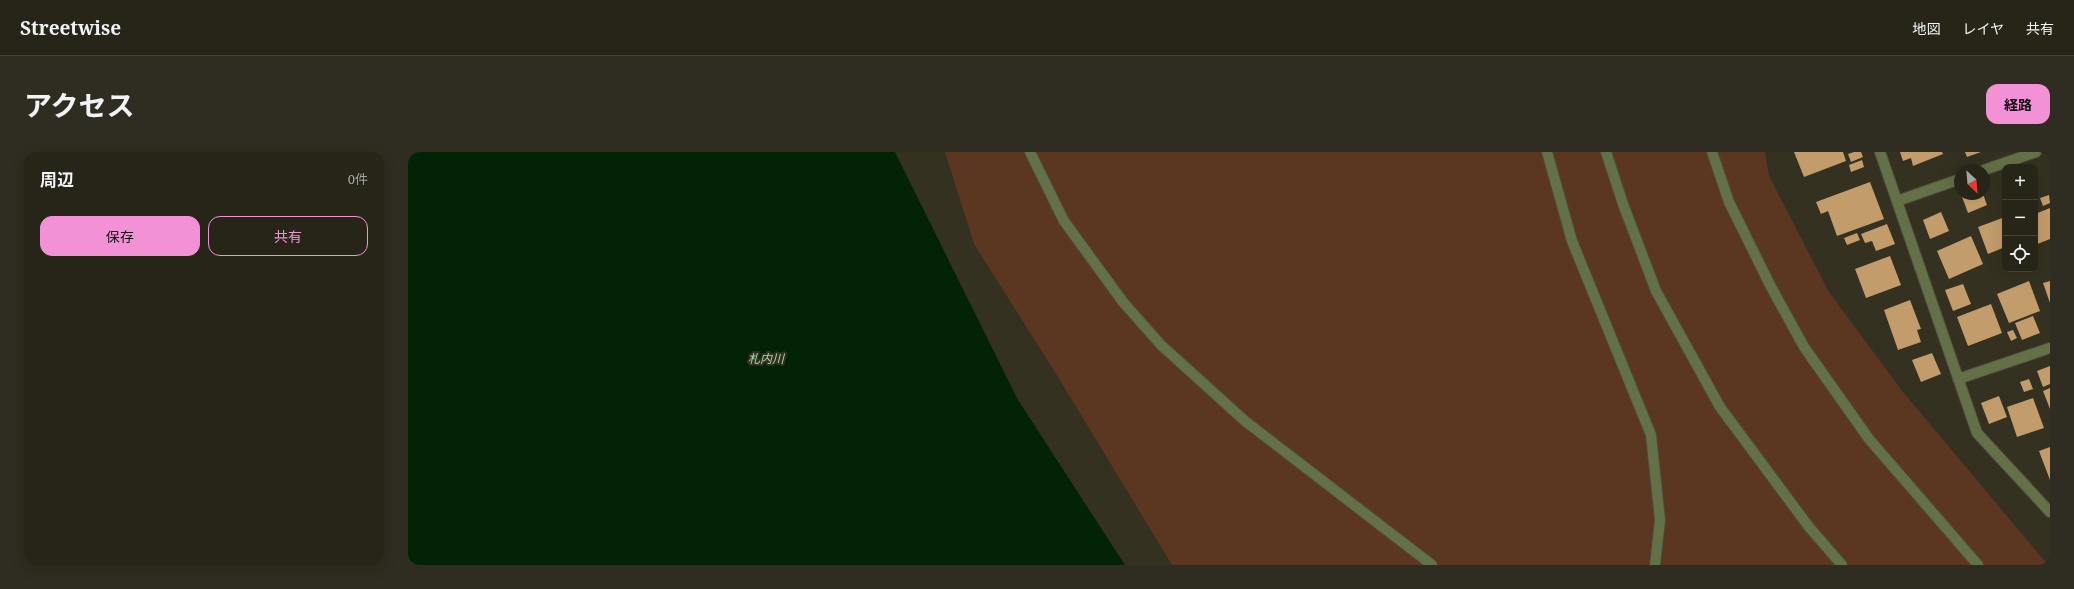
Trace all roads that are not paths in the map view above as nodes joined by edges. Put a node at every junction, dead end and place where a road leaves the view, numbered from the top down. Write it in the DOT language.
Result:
graph roads {
  1 [pos="1030,152"];
  2 [pos="1546,152"];
  3 [pos="1606,152"];
  4 [pos="1712,152"];
  5 [pos="1880,152"];
  6 [pos="2036,152"];
  7 [pos="1990,168"];
  8 [pos="1954,181"];
  9 [pos="1897,201"];
  10 [pos="2050,348"];
  11 [pos="1958,379"];
  12 [pos="2050,512"];
  13 [pos="1432,565"];
  14 [pos="1655,565"];
  15 [pos="1842,565"];
  16 [pos="1978,565"];
  1 -- 13 [label="street"];
  2 -- 14 [label="street"];
  3 -- 15 [label="street"];
  4 -- 16 [label="street"];
  5 -- 9 [label="street"];
  6 -- 7 [label="street"];
  8 -- 9 [label="street"];
  9 -- 11 [label="street"];
  10 -- 11 [label="street"];
  11 -- 12 [label="street"];
}
